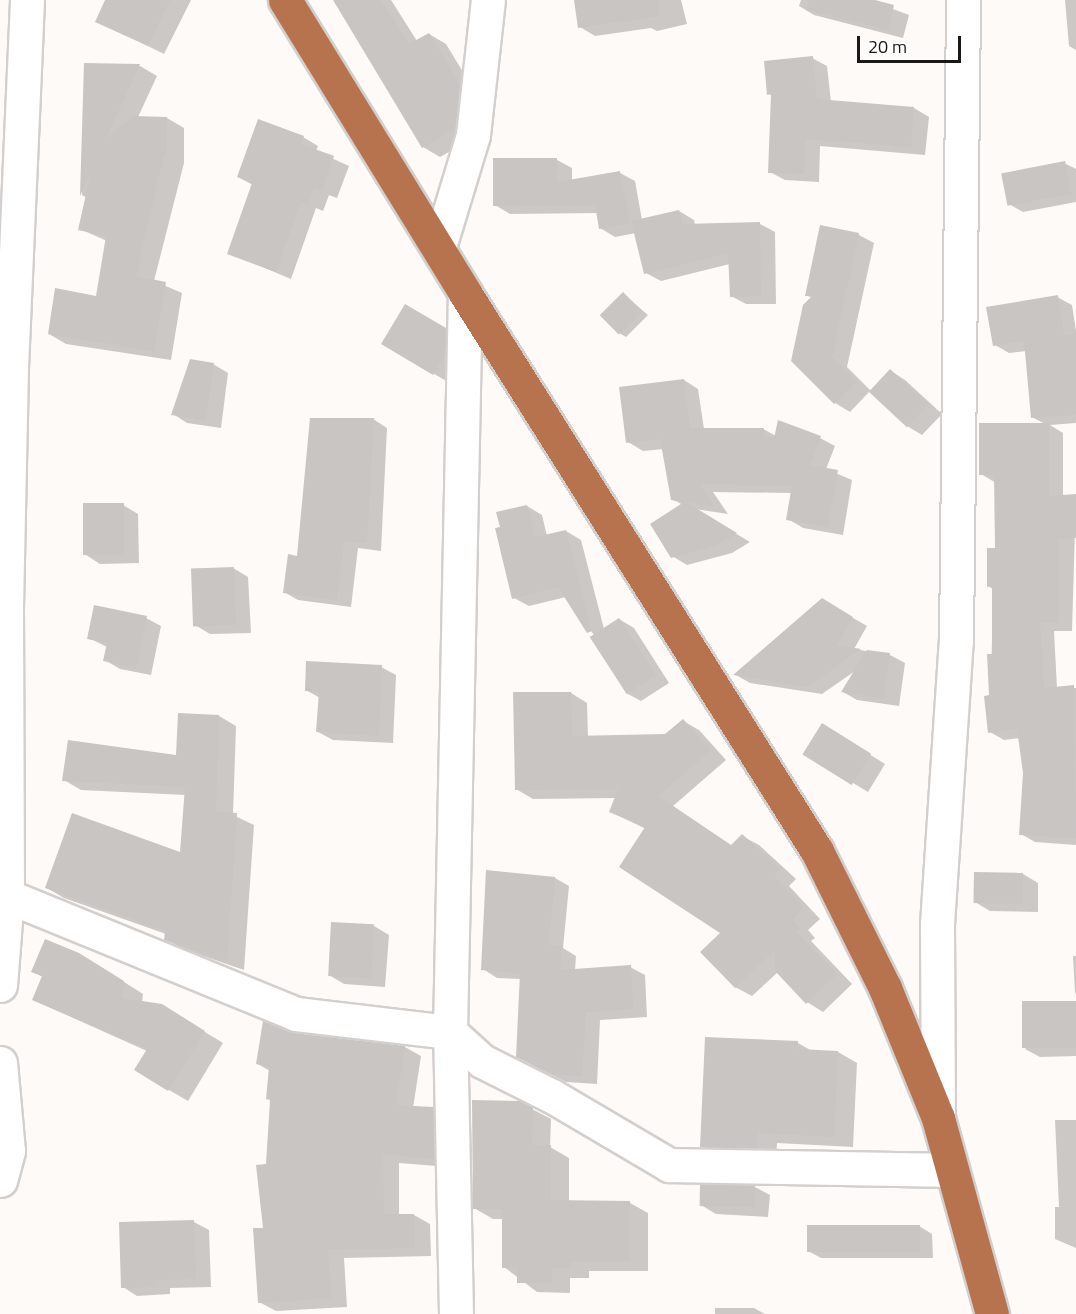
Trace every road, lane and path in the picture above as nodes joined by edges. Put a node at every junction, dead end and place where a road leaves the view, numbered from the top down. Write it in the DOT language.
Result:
graph roads {
  1 [pos="27,0"];
  2 [pos="285,0"];
  3 [pos="488,0"];
  4 [pos="963,0"];
  5 [pos="439,247"];
  6 [pos="465,293"];
  7 [pos="3,895"];
  8 [pos="0,985"];
  9 [pos="450,1032"];
  10 [pos="0,1063"];
  11 [pos="938,1118"];
  12 [pos="952,1170"];
  13 [pos="0,1180"];
  14 [pos="456,1314"];
  15 [pos="992,1314"];
  1 -- 7 [label="street"];
  2 -- 5 [label="highway"];
  3 -- 5 [label="street"];
  4 -- 11 [label="street"];
  5 -- 6 [label="highway"];
  6 -- 9 [label="street"];
  6 -- 11 [label="highway"];
  7 -- 8 [label="street"];
  7 -- 9 [label="street"];
  9 -- 12 [label="street"];
  9 -- 14 [label="street"];
  10 -- 13 [label="street"];
  11 -- 12 [label="highway"];
  12 -- 15 [label="highway"];
}
